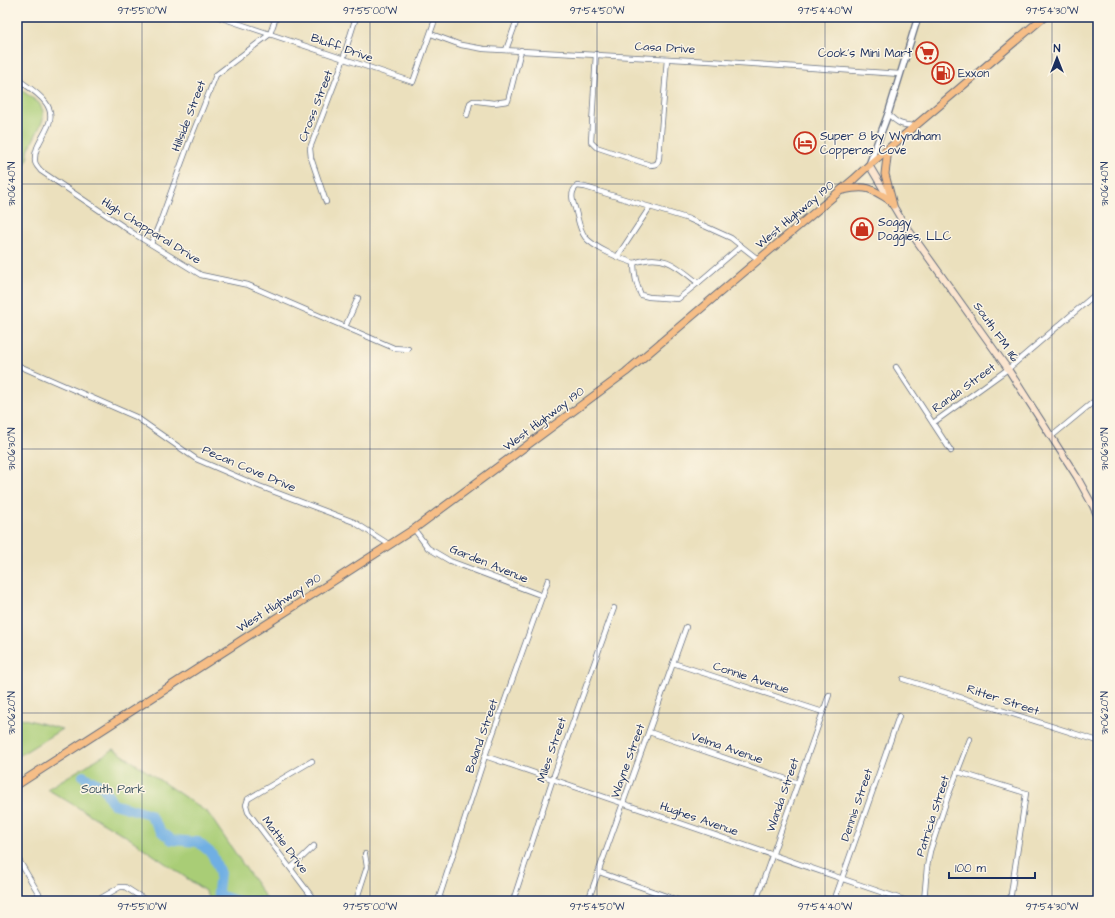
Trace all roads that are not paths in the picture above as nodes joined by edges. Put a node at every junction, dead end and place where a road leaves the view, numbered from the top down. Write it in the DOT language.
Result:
graph roads {
  1 [pos="219,17"];
  2 [pos="276,17"];
  3 [pos="356,17"];
  4 [pos="436,17"];
  5 [pos="518,17"];
  6 [pos="918,17"];
  7 [pos="1044,17"];
  8 [pos="270,34"];
  9 [pos="431,34"];
  10 [pos="506,50"];
  11 [pos="521,50"];
  12 [pos="596,54"];
  13 [pos="343,58"];
  14 [pos="667,59"];
  15 [pos="900,74"];
  16 [pos="17,79"];
  17 [pos="888,114"];
  18 [pos="467,115"];
  19 [pos="915,126"];
  20 [pos="888,149"];
  21 [pos="869,165"];
  22 [pos="840,190"];
  23 [pos="326,202"];
  24 [pos="892,203"];
  25 [pos="650,207"];
  26 [pos="150,244"];
  27 [pos="741,246"];
  28 [pos="617,257"];
  29 [pos="758,260"];
  30 [pos="634,263"];
  31 [pos="698,283"];
  32 [pos="1098,292"];
  33 [pos="358,298"];
  34 [pos="345,326"];
  35 [pos="408,349"];
  36 [pos="17,365"];
  37 [pos="896,367"];
  38 [pos="1008,369"];
  39 [pos="1098,398"];
  40 [pos="933,423"];
  41 [pos="1052,436"];
  42 [pos="951,451"];
  43 [pos="1096,504"];
  44 [pos="1098,517"];
  45 [pos="414,530"];
  46 [pos="390,545"];
  47 [pos="548,580"];
  48 [pos="543,596"];
  49 [pos="614,608"];
  50 [pos="686,627"];
  51 [pos="673,663"];
  52 [pos="903,678"];
  53 [pos="829,695"];
  54 [pos="823,712"];
  55 [pos="900,716"];
  56 [pos="649,732"];
  57 [pos="970,739"];
  58 [pos="1098,741"];
  59 [pos="485,756"];
  60 [pos="312,761"];
  61 [pos="958,772"];
  62 [pos="553,778"];
  63 [pos="17,784"];
  64 [pos="798,784"];
  65 [pos="623,803"];
  66 [pos="314,846"];
  67 [pos="365,854"];
  68 [pos="772,855"];
  69 [pos="17,857"];
  70 [pos="291,868"];
  71 [pos="599,872"];
  72 [pos="842,879"];
  73 [pos="438,899"];
  74 [pos="43,901"];
  75 [pos="96,901"];
  76 [pos="147,901"];
  77 [pos="315,901"];
  78 [pos="356,901"];
  79 [pos="449,901"];
  80 [pos="512,901"];
  81 [pos="588,901"];
  82 [pos="680,901"];
  83 [pos="756,901"];
  84 [pos="834,901"];
  85 [pos="906,901"];
  86 [pos="924,901"];
  87 [pos="1010,901"];
  1 -- 8 [label="street, Bluff Drive"];
  2 -- 8 [label="street"];
  3 -- 13 [label="street, Cross Street"];
  4 -- 9 [label="street"];
  5 -- 10 [label="street"];
  6 -- 15 [label="street"];
  7 -- 19 [label="main road, West Highway 190"];
  8 -- 13 [label="street, Bluff Drive"];
  8 -- 26 [label="street, Hillside Street"];
  9 -- 10 [label="street, Casa Drive"];
  9 -- 13 [label="street, Bluff Drive"];
  10 -- 11 [label="street, Casa Drive"];
  11 -- 12 [label="street, Casa Drive"];
  11 -- 18 [label="street"];
  12 -- 14 [label="street, Casa Drive"];
  12 -- 14 [label="street"];
  13 -- 23 [label="street, Cross Street"];
  14 -- 15 [label="street, Casa Drive"];
  15 -- 17 [label="street"];
  16 -- 26 [label="street, High Chapparal Drive"];
  17 -- 19 [label="street"];
  17 -- 21 [label="street"];
  19 -- 20 [label="main road, West Highway 190"];
  20 -- 21 [label="main road, West Highway 190"];
  20 -- 24 [label="main road"];
  21 -- 22 [label="main road, West Highway 190"];
  21 -- 24 [label="main road, South FM 116"];
  22 -- 24 [label="main road"];
  22 -- 29 [label="main road, West Highway 190"];
  24 -- 38 [label="main road, South FM 116"];
  25 -- 27 [label="street"];
  25 -- 28 [label="street"];
  25 -- 28 [label="street"];
  26 -- 34 [label="street, High Chapparal Drive"];
  27 -- 29 [label="street"];
  27 -- 31 [label="street"];
  28 -- 30 [label="street"];
  29 -- 45 [label="main road, West Highway 190"];
  30 -- 31 [label="street"];
  30 -- 31 [label="street"];
  32 -- 38 [label="street, Randa Street"];
  33 -- 34 [label="street"];
  34 -- 35 [label="street, High Chapparal Drive"];
  36 -- 46 [label="street, Pecan Cove Drive"];
  37 -- 40 [label="street"];
  38 -- 40 [label="street, Randa Street"];
  38 -- 41 [label="main road, South FM 116"];
  39 -- 41 [label="street"];
  40 -- 42 [label="street"];
  41 -- 43 [label="main road, South FM 116"];
  43 -- 44 [label="main road, South FM 116"];
  45 -- 46 [label="main road, West Highway 190"];
  45 -- 48 [label="street, Garden Avenue"];
  46 -- 63 [label="main road, West Highway 190"];
  47 -- 48 [label="street, Boland Street"];
  48 -- 59 [label="street, Boland Street"];
  49 -- 62 [label="street, Miles Street"];
  50 -- 51 [label="street, Wayne Street"];
  51 -- 54 [label="street, Connie Avenue"];
  51 -- 56 [label="street, Wayne Street"];
  52 -- 58 [label="street, Ritter Street"];
  53 -- 54 [label="street, Wanda Street"];
  54 -- 64 [label="street, Wanda Street"];
  55 -- 72 [label="street, Dennis Street"];
  56 -- 64 [label="street, Velma Avenue"];
  56 -- 65 [label="street, Wayne Street"];
  57 -- 61 [label="street, Patricia Street"];
  59 -- 62 [label="street, Hughes Avenue"];
  59 -- 73 [label="street, Boland Street"];
  60 -- 70 [label="street, Mattie Drive"];
  61 -- 86 [label="street, Patricia Street"];
  61 -- 87 [label="street"];
  62 -- 65 [label="street, Hughes Avenue"];
  62 -- 80 [label="street, Miles Street"];
  64 -- 68 [label="street, Wanda Street"];
  65 -- 68 [label="street, Hughes Avenue"];
  65 -- 71 [label="street, Wayne Street"];
  66 -- 70 [label="street"];
  67 -- 78 [label="street"];
  68 -- 72 [label="street, Hughes Avenue"];
  68 -- 83 [label="street, Wanda Street"];
  69 -- 74 [label="street"];
  70 -- 77 [label="street, Mattie Drive"];
  71 -- 81 [label="street, Wayne Street"];
  71 -- 82 [label="street"];
  72 -- 84 [label="street, Dennis Street"];
  72 -- 85 [label="street, Hughes Avenue"];
  73 -- 79 [label="street"];
  75 -- 76 [label="street"];
}
